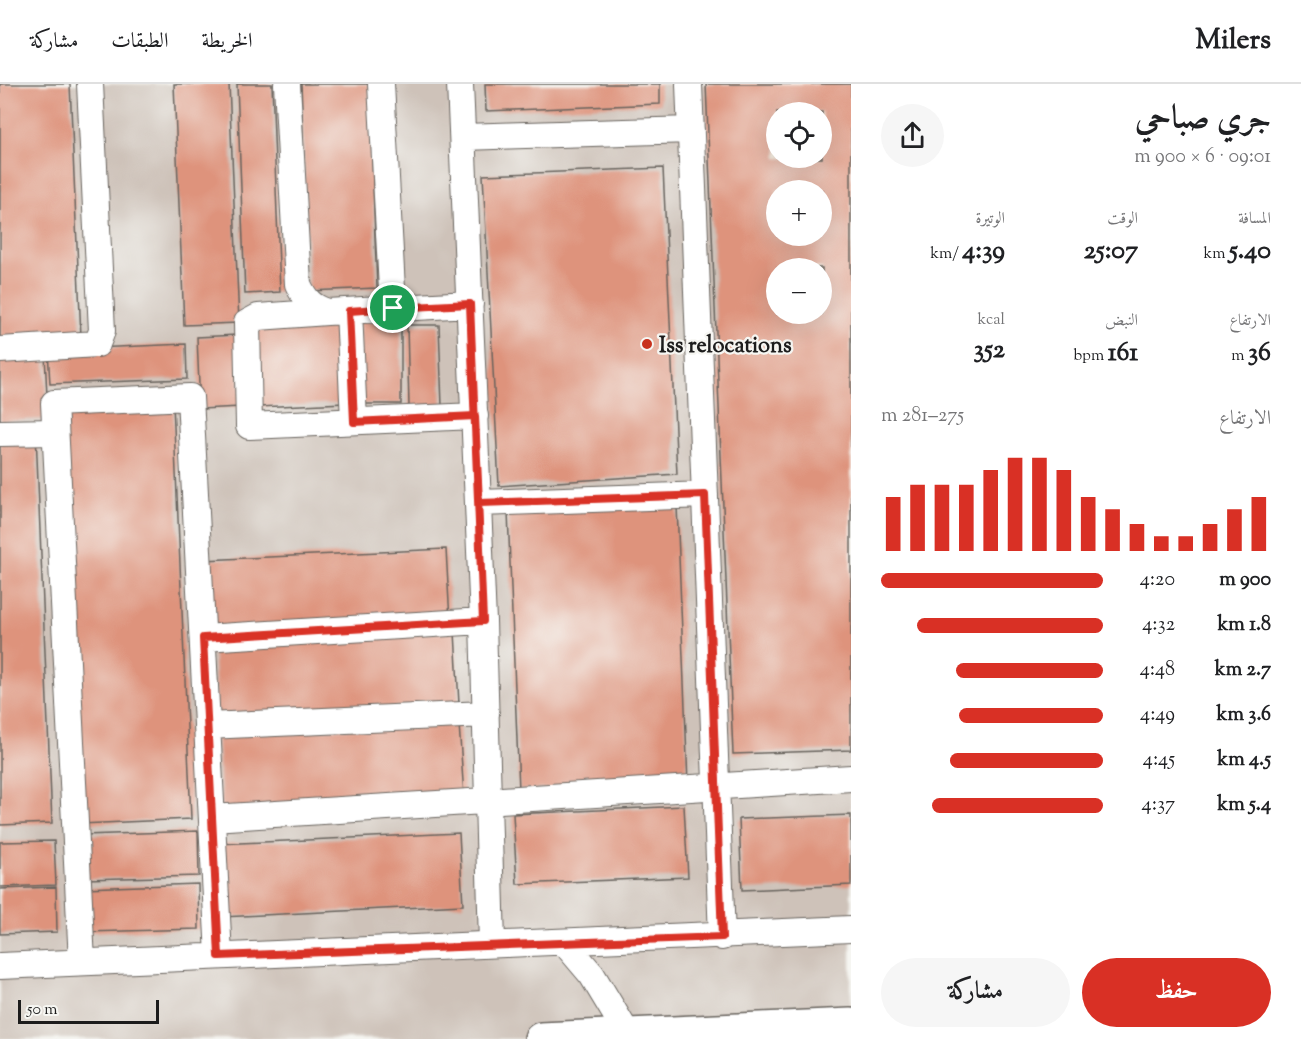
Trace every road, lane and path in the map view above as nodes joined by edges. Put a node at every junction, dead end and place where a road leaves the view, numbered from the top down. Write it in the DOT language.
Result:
graph roads {
  1 [pos="90,84"];
  2 [pos="287,84"];
  3 [pos="381,84"];
  4 [pos="460,84"];
  5 [pos="689,84"];
  6 [pos="691,130"];
  7 [pos="463,137"];
  8 [pos="470,304"];
  9 [pos="393,308"];
  10 [pos="338,311"];
  11 [pos="0,350"];
  12 [pos="475,416"];
  13 [pos="354,422"];
  14 [pos="55,432"];
  15 [pos="0,433"];
  16 [pos="705,495"];
  17 [pos="479,503"];
  18 [pos="483,621"];
  19 [pos="203,638"];
  20 [pos="486,714"];
  21 [pos="207,726"];
  22 [pos="851,778"];
  23 [pos="717,787"];
  24 [pos="488,801"];
  25 [pos="212,818"];
  26 [pos="851,929"];
  27 [pos="722,937"];
  28 [pos="564,942"];
  29 [pos="492,944"];
  30 [pos="219,956"];
  31 [pos="82,962"];
  32 [pos="0,966"];
  33 [pos="851,1025"];
  34 [pos="628,1035"];
  35 [pos="541,1039"];
  1 -- 11 [label="lane"];
  2 -- 10 [label="lane"];
  3 -- 9 [label="lane"];
  4 -- 7 [label="lane"];
  5 -- 6 [label="lane"];
  6 -- 7 [label="lane"];
  6 -- 16 [label="lane"];
  7 -- 8 [label="lane"];
  8 -- 9 [label="lane"];
  8 -- 12 [label="lane"];
  9 -- 10 [label="lane"];
  10 -- 13 [label="lane"];
  10 -- 13 [label="lane"];
  12 -- 13 [label="lane"];
  12 -- 17 [label="lane"];
  14 -- 15 [label="lane"];
  14 -- 19 [label="lane"];
  14 -- 31 [label="lane"];
  16 -- 17 [label="lane"];
  16 -- 23 [label="lane"];
  17 -- 18 [label="lane"];
  18 -- 19 [label="lane"];
  18 -- 20 [label="lane"];
  19 -- 21 [label="lane"];
  20 -- 21 [label="lane"];
  20 -- 24 [label="lane"];
  21 -- 25 [label="lane"];
  22 -- 23 [label="lane"];
  23 -- 24 [label="lane"];
  23 -- 27 [label="lane"];
  24 -- 25 [label="lane"];
  24 -- 29 [label="lane"];
  25 -- 30 [label="lane"];
  26 -- 27 [label="lane"];
  27 -- 28 [label="lane"];
  28 -- 29 [label="lane"];
  28 -- 34 [label="lane"];
  29 -- 30 [label="lane"];
  30 -- 31 [label="lane"];
  31 -- 32 [label="lane"];
  33 -- 34 [label="main road"];
  34 -- 35 [label="main road"];
}
